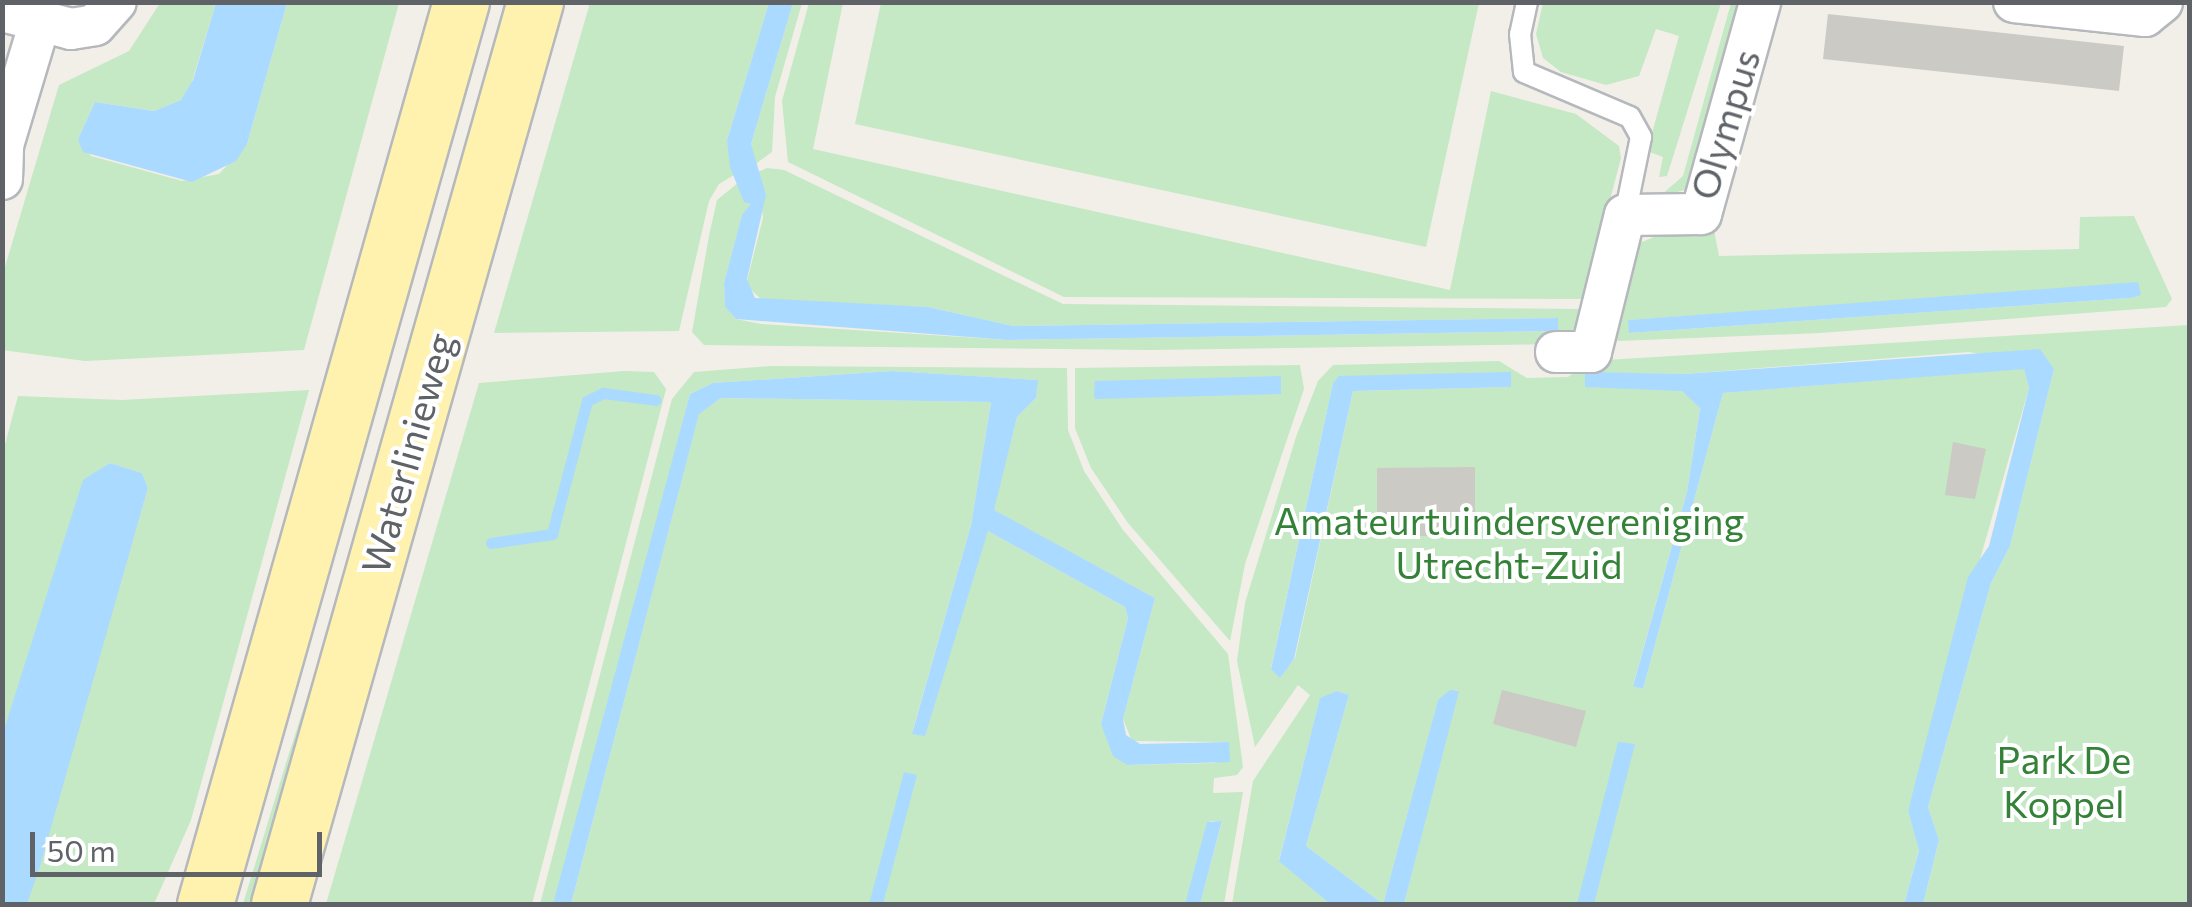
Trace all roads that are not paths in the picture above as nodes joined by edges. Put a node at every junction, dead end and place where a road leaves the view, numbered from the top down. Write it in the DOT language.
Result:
graph roads {
  1 [pos="116,2"];
  2 [pos="461,2"];
  3 [pos="535,2"];
  4 [pos="1527,2"];
  5 [pos="1760,2"];
  6 [pos="2014,2"];
  7 [pos="2159,7"];
  8 [pos="22,17"];
  9 [pos="3,174"];
  10 [pos="1624,216"];
  11 [pos="1574,352"];
  12 [pos="206,904"];
  13 [pos="279,904"];
  1 -- 8 [label="street"];
  2 -- 12 [label="main road, Waterlinieweg"];
  3 -- 13 [label="main road, Waterlinieweg"];
  4 -- 10 [label="lane"];
  5 -- 10 [label="street, Olympus"];
  6 -- 7 [label="street"];
  8 -- 9 [label="street"];
  10 -- 11 [label="street"];
}
